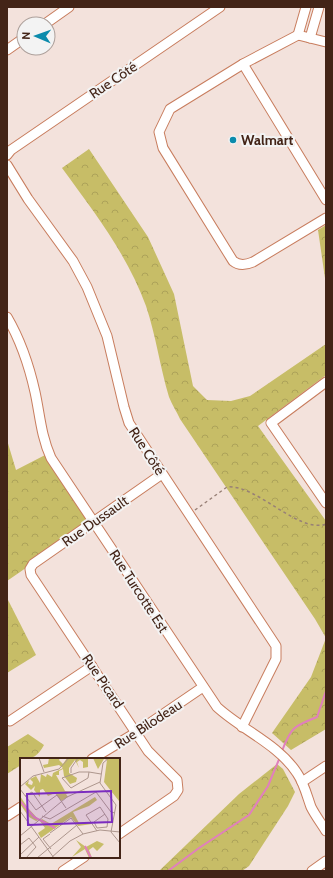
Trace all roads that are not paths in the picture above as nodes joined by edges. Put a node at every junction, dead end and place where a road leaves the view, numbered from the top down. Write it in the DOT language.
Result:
graph roads {
  1 [pos="69,7"];
  2 [pos="220,7"];
  3 [pos="306,7"];
  4 [pos="319,7"];
  5 [pos="56,16"];
  6 [pos="298,35"];
  7 [pos="310,38"];
  8 [pos="326,42"];
  9 [pos="16,44"];
  10 [pos="7,50"];
  11 [pos="243,64"];
  12 [pos="7,155"];
  13 [pos="7,166"];
  14 [pos="322,187"];
  15 [pos="326,200"];
  16 [pos="326,218"];
  17 [pos="7,316"];
  18 [pos="326,382"];
  19 [pos="162,474"];
  20 [pos="326,503"];
  21 [pos="94,522"];
  22 [pos="30,569"];
  23 [pos="92,666"];
  24 [pos="203,687"];
  25 [pos="10,721"];
  26 [pos="242,727"];
  27 [pos="137,732"];
  28 [pos="94,758"];
  29 [pos="326,766"];
  30 [pos="302,782"];
  31 [pos="20,808"];
  32 [pos="7,816"];
  33 [pos="326,831"];
  34 [pos="120,833"];
  35 [pos="82,858"];
  36 [pos="326,861"];
  37 [pos="63,871"];
  38 [pos="312,871"];
  1 -- 5 [label="street"];
  2 -- 12 [label="street, Rue Côté"];
  3 -- 6 [label="street"];
  4 -- 7 [label="street"];
  6 -- 7 [label="street"];
  6 -- 11 [label="street"];
  7 -- 8 [label="street"];
  9 -- 10 [label="street"];
  11 -- 14 [label="street"];
  11 -- 16 [label="street"];
  13 -- 19 [label="street, Rue Côté"];
  14 -- 15 [label="street"];
  17 -- 21 [label="street, Rue Turcotte Est"];
  18 -- 20 [label="street"];
  19 -- 21 [label="street, Rue Dussault"];
  19 -- 26 [label="street, Rue Côté"];
  21 -- 22 [label="street, Rue Dussault"];
  21 -- 24 [label="street, Rue Turcotte Est"];
  22 -- 23 [label="street, Rue Picard"];
  23 -- 25 [label="street"];
  23 -- 27 [label="street, Rue Picard"];
  24 -- 26 [label="street, Rue Turcotte Est"];
  24 -- 27 [label="street, Rue Bilodeau"];
  26 -- 30 [label="street, Rue Turcotte Est"];
  27 -- 28 [label="street, Rue Bilodeau"];
  27 -- 34 [label="street, Rue Picard"];
  29 -- 30 [label="street"];
  30 -- 33 [label="street, Rue Turcotte Est"];
  31 -- 32 [label="street"];
  35 -- 37 [label="street"];
  36 -- 38 [label="street"];
}
